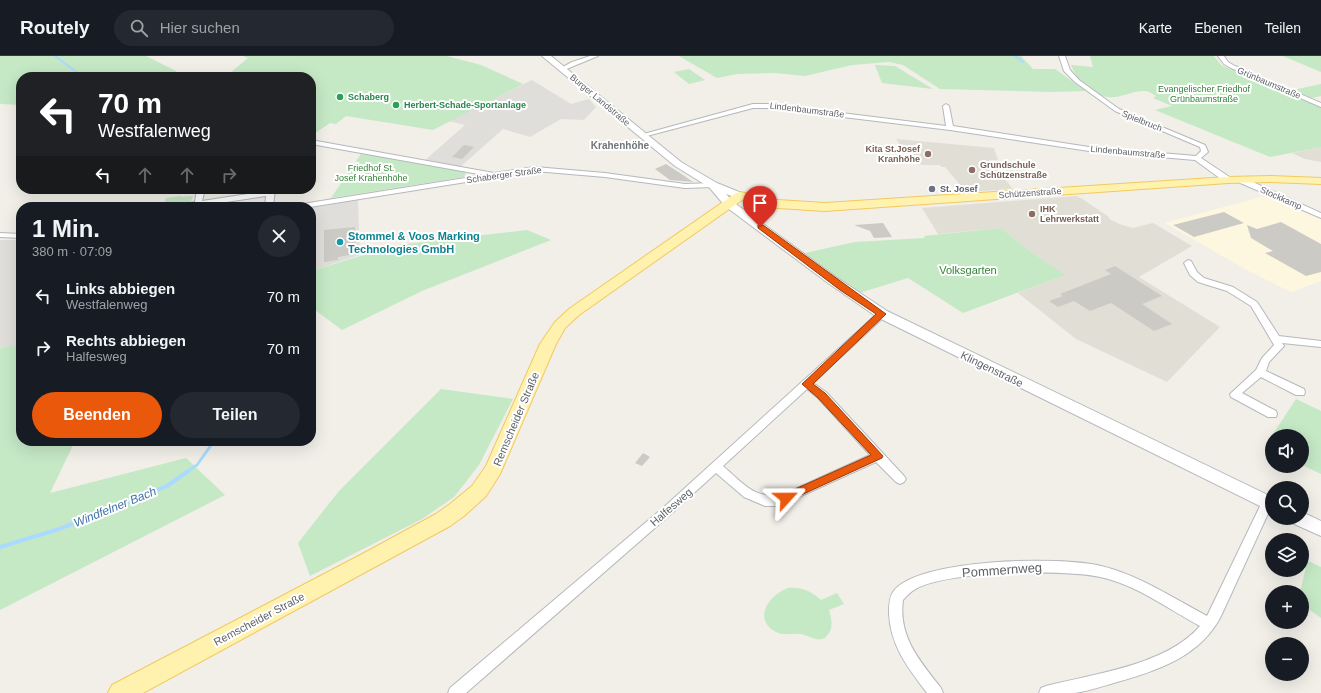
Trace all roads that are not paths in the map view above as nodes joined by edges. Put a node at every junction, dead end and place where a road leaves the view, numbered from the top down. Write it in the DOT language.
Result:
graph roads {
  1 [pos="546,56"];
  2 [pos="595,56"];
  3 [pos="1062,56"];
  4 [pos="1221,56"];
  5 [pos="562,69"];
  6 [pos="1321,105"];
  7 [pos="946,106"];
  8 [pos="950,128"];
  9 [pos="642,135"];
  10 [pos="316,143"];
  11 [pos="1197,158"];
  12 [pos="497,175"];
  13 [pos="1228,180"];
  14 [pos="1241,180"];
  15 [pos="1321,181"];
  16 [pos="713,185"];
  17 [pos="254,194"];
  18 [pos="735,200"];
  19 [pos="209,202"];
  20 [pos="316,204"];
  21 [pos="1321,216"];
  22 [pos="0,235"];
  23 [pos="16,236"];
  24 [pos="1188,263"];
  25 [pos="882,314"];
  26 [pos="1276,339"];
  27 [pos="1321,344"];
  28 [pos="1260,372"];
  29 [pos="807,384"];
  30 [pos="1300,392"];
  31 [pos="1272,414"];
  32 [pos="878,456"];
  33 [pos="716,466"];
  34 [pos="900,479"];
  35 [pos="1265,502"];
  36 [pos="1265,514"];
  37 [pos="1309,523"];
  38 [pos="1321,529"];
  39 [pos="1209,624"];
  40 [pos="120,693"];
  41 [pos="455,693"];
  42 [pos="936,693"];
  43 [pos="1046,693"];
  1 -- 5 [label="street, Burger Landstraße"];
  2 -- 5 [label="street"];
  3 -- 11 [label="street, Spielbruch"];
  4 -- 6 [label="street, Grünbaumstraße"];
  5 -- 9 [label="street, Burger Landstraße"];
  7 -- 8 [label="street"];
  8 -- 9 [label="street, Lindenbaumstraße"];
  8 -- 11 [label="street, Lindenbaumstraße"];
  9 -- 16 [label="street, Burger Landstraße"];
  10 -- 12 [label="street"];
  11 -- 13 [label="street"];
  12 -- 16 [label="street, Schaberger Straße"];
  12 -- 20 [label="street, Schaberger Straße"];
  13 -- 14 [label="main road, Schützenstraße"];
  13 -- 18 [label="main road, Schützenstraße"];
  14 -- 15 [label="main road, Schützenstraße"];
  14 -- 21 [label="street, Stockkamp"];
  16 -- 18 [label="street, Burger Landstraße"];
  17 -- 19 [label="street"];
  18 -- 25 [label="street, Klingenstraße"];
  18 -- 40 [label="main road, Remscheider Straße"];
  22 -- 23 [label="street"];
  24 -- 26 [label="street"];
  25 -- 29 [label="street, Halfesweg"];
  25 -- 35 [label="street, Klingenstraße"];
  26 -- 27 [label="street"];
  26 -- 28 [label="street"];
  28 -- 30 [label="street"];
  28 -- 31 [label="street"];
  29 -- 32 [label="street"];
  29 -- 33 [label="street, Halfesweg"];
  32 -- 33 [label="street"];
  32 -- 34 [label="street"];
  33 -- 41 [label="street, Halfesweg"];
  36 -- 39 [label="street"];
  37 -- 38 [label="street"];
  39 -- 42 [label="street, Pommernweg"];
  39 -- 43 [label="street"];
}
